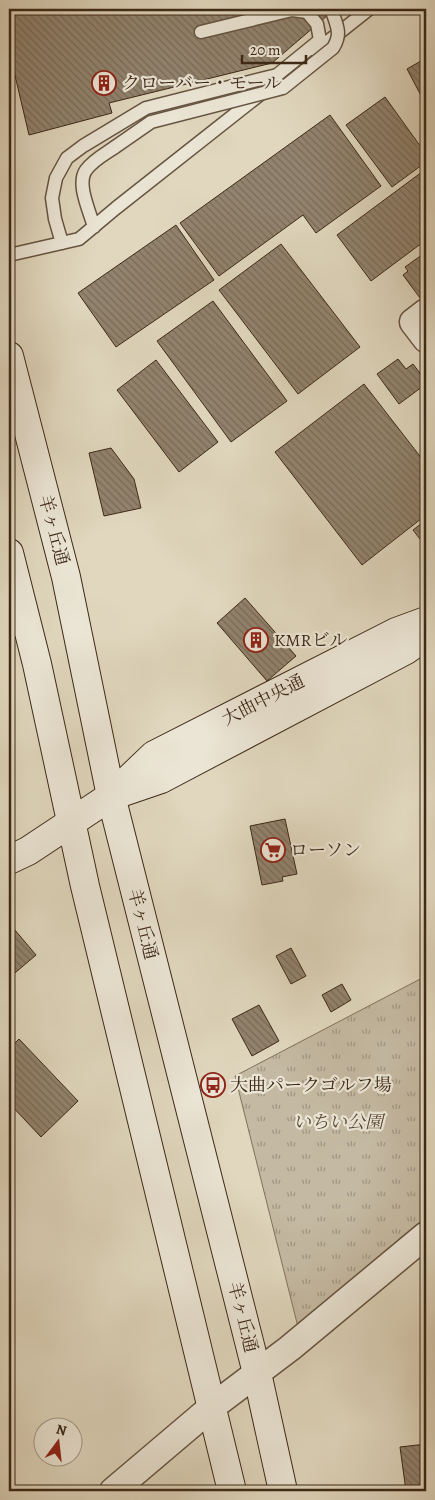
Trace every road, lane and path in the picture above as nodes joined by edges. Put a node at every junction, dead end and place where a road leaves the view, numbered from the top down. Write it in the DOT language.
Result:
graph roads {
  1 [pos="369,9"];
  2 [pos="332,10"];
  3 [pos="201,32"];
  4 [pos="94,227"];
  5 [pos="62,243"];
  6 [pos="9,255"];
  7 [pos="426,312"];
  8 [pos="426,339"];
  9 [pos="9,356"];
  10 [pos="9,553"];
  11 [pos="426,621"];
  12 [pos="15,628"];
  13 [pos="426,636"];
  14 [pos="112,796"];
  15 [pos="71,823"];
  16 [pos="9,860"];
  17 [pos="426,1235"];
  18 [pos="257,1373"];
  19 [pos="212,1407"];
  20 [pos="112,1491"];
  21 [pos="232,1491"];
  22 [pos="283,1491"];
  1 -- 4 [label="lane"];
  2 -- 4 [label="lane, bridge"];
  3 -- 5 [label="lane"];
  4 -- 5 [label="lane"];
  5 -- 6 [label="lane"];
  7 -- 8 [label="street"];
  9 -- 14 [label="main road, 羊ヶ丘通"];
  10 -- 12 [label="main road"];
  11 -- 14 [label="main road, 大曲中央通"];
  12 -- 15 [label="main road"];
  13 -- 14 [label="main road, 大曲中央通"];
  14 -- 15 [label="main road, 大曲中央通"];
  14 -- 18 [label="main road, 羊ヶ丘通"];
  15 -- 16 [label="main road, 大曲中央通"];
  15 -- 19 [label="main road"];
  17 -- 18 [label="street"];
  18 -- 19 [label="street"];
  18 -- 22 [label="main road, 羊ヶ丘通"];
  19 -- 20 [label="street"];
  19 -- 21 [label="main road"];
}
